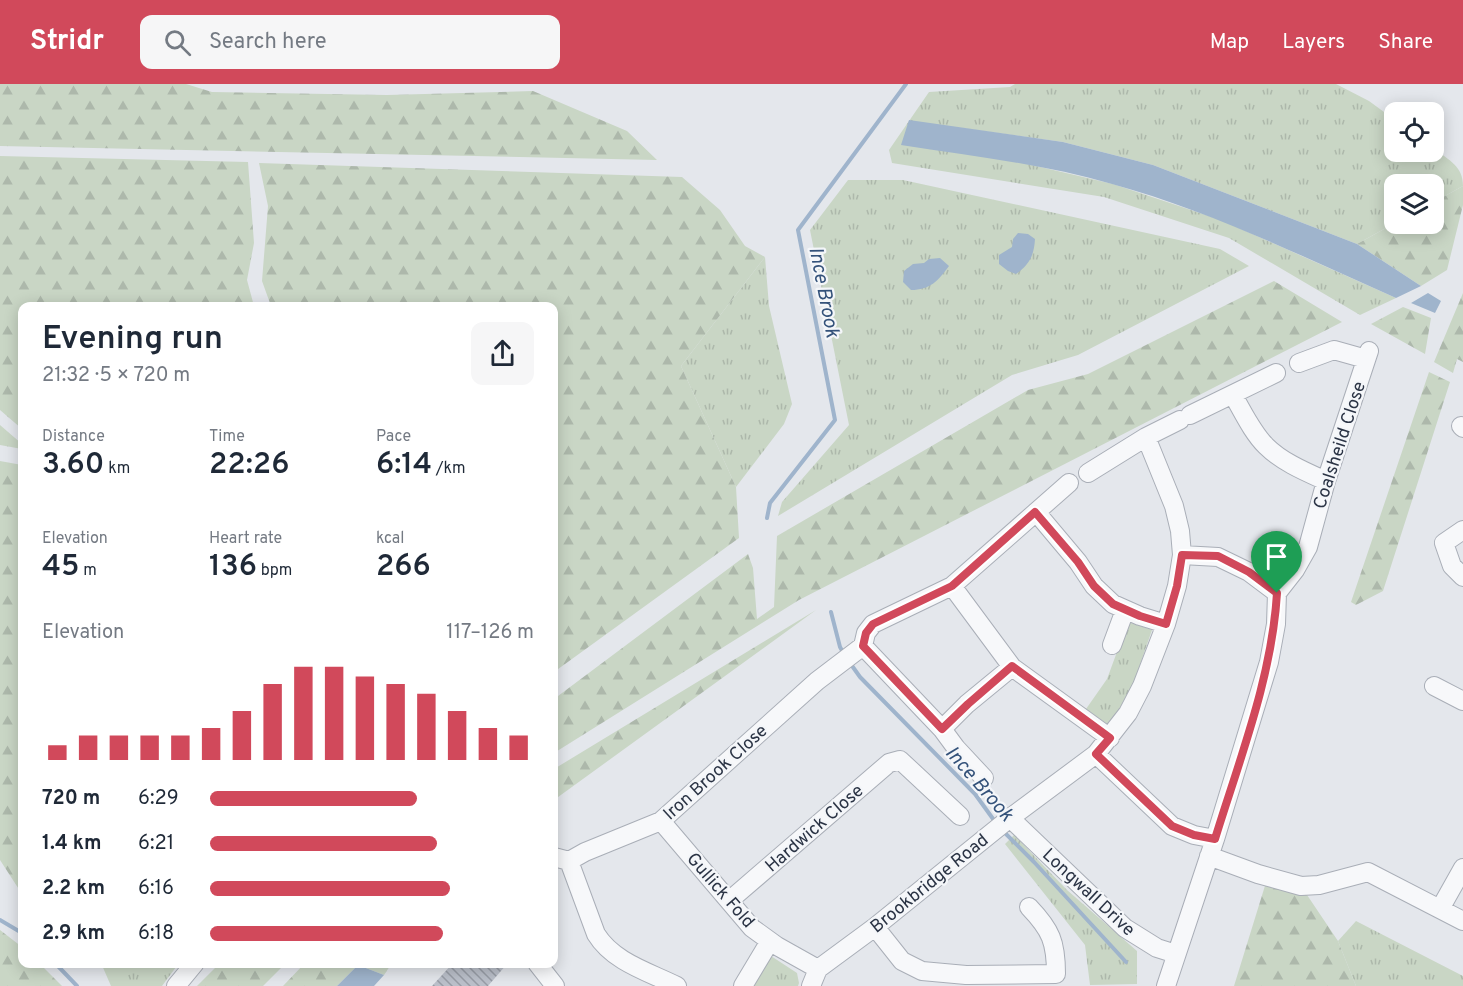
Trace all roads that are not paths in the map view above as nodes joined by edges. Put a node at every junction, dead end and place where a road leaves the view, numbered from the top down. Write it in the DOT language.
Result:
graph roads {
  1 [pos="1299,363"];
  2 [pos="1276,373"];
  3 [pos="1233,395"];
  4 [pos="1146,437"];
  5 [pos="1088,472"];
  6 [pos="1326,481"];
  7 [pos="1070,483"];
  8 [pos="1035,512"];
  9 [pos="1463,530"];
  10 [pos="1182,555"];
  11 [pos="1463,577"];
  12 [pos="952,586"];
  13 [pos="1277,593"];
  14 [pos="1125,610"];
  15 [pos="1166,624"];
  16 [pos="1112,645"];
  17 [pos="861,648"];
  18 [pos="1012,666"];
  19 [pos="1434,686"];
  20 [pos="1463,701"];
  21 [pos="942,729"];
  22 [pos="1110,738"];
  23 [pos="1096,754"];
  24 [pos="984,778"];
  25 [pos="960,816"];
  26 [pos="662,820"];
  27 [pos="1007,820"];
  28 [pos="1215,839"];
  29 [pos="1209,856"];
  30 [pos="561,859"];
  31 [pos="1463,868"];
  32 [pos="730,900"];
  33 [pos="1029,907"];
  34 [pos="1440,909"];
  35 [pos="1463,921"];
  36 [pos="875,927"];
  37 [pos="770,941"];
  38 [pos="1176,954"];
  39 [pos="191,968"];
  40 [pos="541,968"];
  41 [pos="818,969"];
  42 [pos="176,986"];
  43 [pos="555,986"];
  44 [pos="677,986"];
  45 [pos="743,986"];
  46 [pos="811,986"];
  47 [pos="1166,986"];
  1 -- 6 [label="street, Coalsheild Close"];
  2 -- 3 [label="street"];
  3 -- 4 [label="street"];
  3 -- 6 [label="street"];
  4 -- 5 [label="street"];
  4 -- 10 [label="street, Brookbridge Road"];
  6 -- 13 [label="street, Coalsheild Close"];
  7 -- 8 [label="street"];
  8 -- 12 [label="street"];
  8 -- 14 [label="street"];
  9 -- 11 [label="street"];
  10 -- 13 [label="street"];
  10 -- 15 [label="street, Brookbridge Road"];
  12 -- 17 [label="street"];
  12 -- 18 [label="street"];
  13 -- 28 [label="street"];
  14 -- 15 [label="street"];
  14 -- 16 [label="street"];
  15 -- 22 [label="street, Brookbridge Road"];
  17 -- 21 [label="street"];
  17 -- 26 [label="street, Iron Brook Close"];
  18 -- 21 [label="street"];
  18 -- 22 [label="street"];
  19 -- 20 [label="street"];
  21 -- 24 [label="street"];
  22 -- 23 [label="street, Brookbridge Road"];
  23 -- 27 [label="street, Brookbridge Road"];
  23 -- 28 [label="street"];
  25 -- 32 [label="street, Hardwick Close"];
  26 -- 30 [label="street, Iron Brook Close"];
  26 -- 32 [label="street, Gullick Fold"];
  27 -- 36 [label="street, Brookbridge Road"];
  27 -- 38 [label="street, Longwall Drive"];
  28 -- 29 [label="street"];
  29 -- 34 [label="street"];
  29 -- 38 [label="street"];
  30 -- 44 [label="street"];
  31 -- 34 [label="street"];
  32 -- 37 [label="street, Gullick Fold"];
  33 -- 36 [label="street"];
  34 -- 35 [label="street"];
  36 -- 41 [label="street, Brookbridge Road"];
  37 -- 41 [label="street, Gullick Fold"];
  37 -- 45 [label="street"];
  38 -- 47 [label="street"];
  39 -- 42 [label="street"];
  40 -- 43 [label="street"];
  41 -- 46 [label="street"];
}
